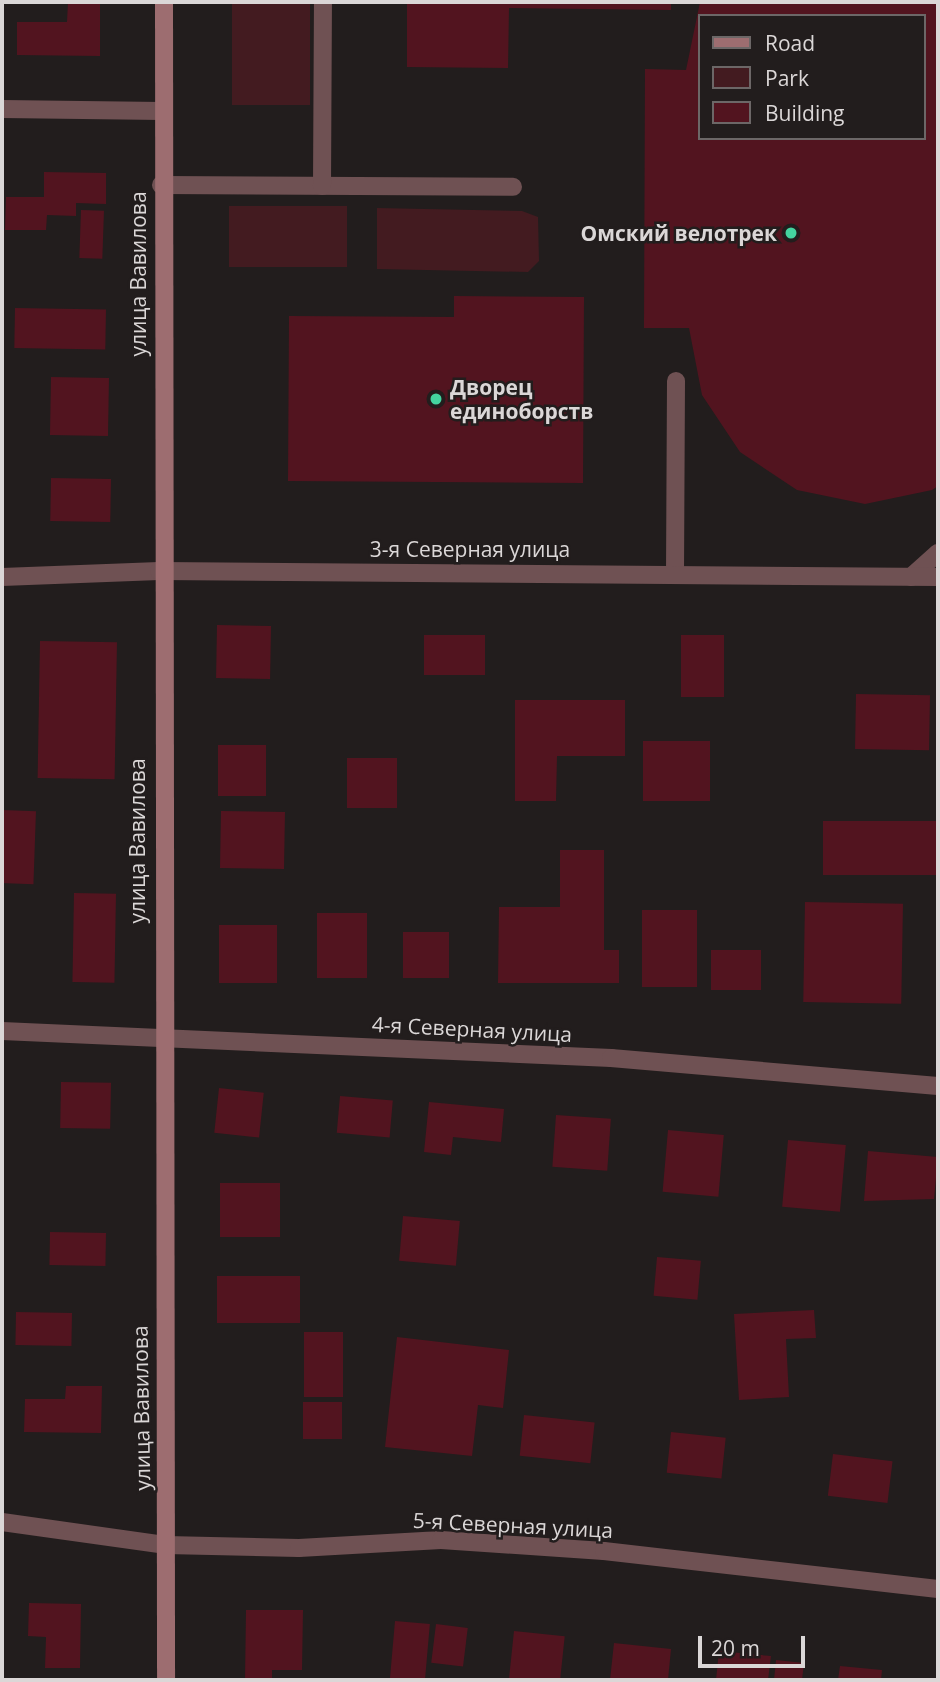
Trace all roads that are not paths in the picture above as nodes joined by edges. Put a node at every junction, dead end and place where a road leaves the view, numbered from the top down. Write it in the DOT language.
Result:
graph roads {
  1 [pos="163,2"];
  2 [pos="323,2"];
  3 [pos="2,109"];
  4 [pos="162,111"];
  5 [pos="161,186"];
  6 [pos="322,186"];
  7 [pos="513,187"];
  8 [pos="676,381"];
  9 [pos="938,553"];
  10 [pos="159,570"];
  11 [pos="675,573"];
  12 [pos="911,576"];
  13 [pos="2,577"];
  14 [pos="938,577"];
  15 [pos="2,1031"];
  16 [pos="160,1037"];
  17 [pos="938,1086"];
  18 [pos="2,1522"];
  19 [pos="166,1545"];
  20 [pos="938,1589"];
  21 [pos="166,1680"];
  1 -- 4 [label="street, улица Вавилова"];
  2 -- 6 [label="street"];
  3 -- 4 [label="street"];
  4 -- 5 [label="street, улица Вавилова"];
  5 -- 6 [label="street"];
  5 -- 10 [label="street, улица Вавилова"];
  6 -- 7 [label="street"];
  8 -- 11 [label="street"];
  9 -- 12 [label="street"];
  10 -- 11 [label="street, 3-я Северная улица"];
  10 -- 13 [label="street, 3-я Северная улица"];
  10 -- 16 [label="street, улица Вавилова"];
  11 -- 12 [label="street, 3-я Северная улица"];
  12 -- 14 [label="street, 3-я Северная улица"];
  15 -- 16 [label="street, 4-я Северная улица"];
  16 -- 17 [label="street, 4-я Северная улица"];
  16 -- 19 [label="street, улица Вавилова"];
  18 -- 19 [label="street, 5-я Северная улица"];
  19 -- 20 [label="street, 5-я Северная улица"];
  19 -- 21 [label="street, улица Вавилова"];
}
